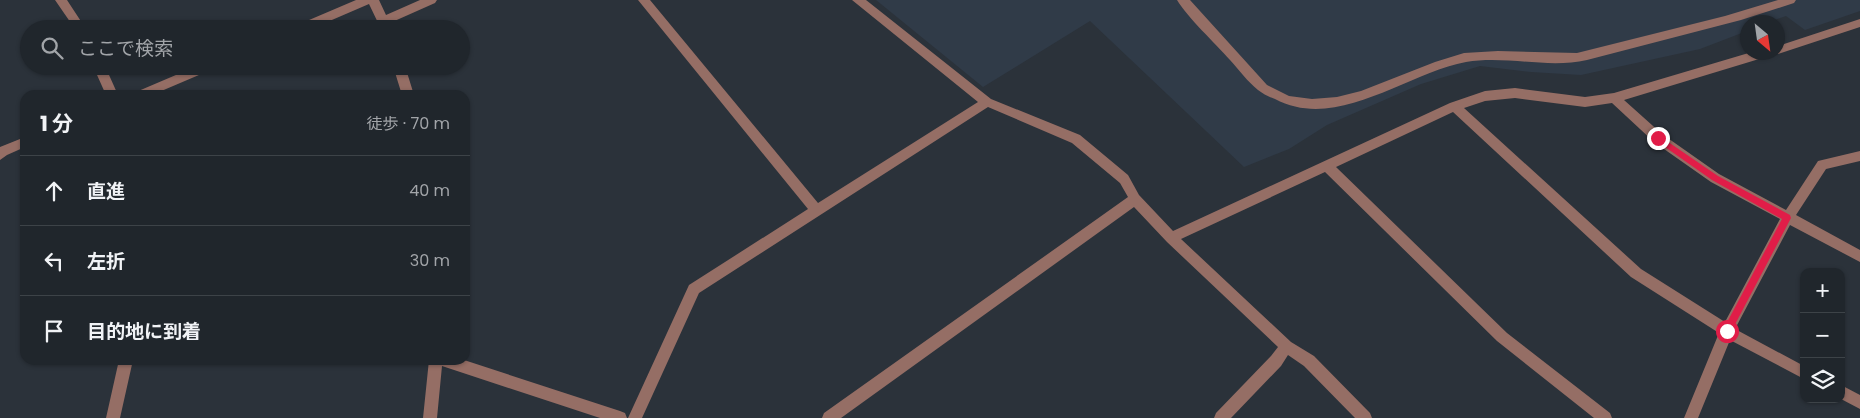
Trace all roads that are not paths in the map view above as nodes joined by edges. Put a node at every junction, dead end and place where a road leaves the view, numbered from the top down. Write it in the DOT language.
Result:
graph roads {
  1 [pos="61,0"];
  2 [pos="368,0"];
  3 [pos="373,0"];
  4 [pos="431,0"];
  5 [pos="644,0"];
  6 [pos="858,0"];
  7 [pos="1183,0"];
  8 [pos="1790,0"];
  9 [pos="75,20"];
  10 [pos="320,20"];
  11 [pos="383,20"];
  12 [pos="394,20"];
  13 [pos="1860,23"];
  14 [pos="1785,48"];
  15 [pos="1742,60"];
  16 [pos="103,75"];
  17 [pos="188,75"];
  18 [pos="402,75"];
  19 [pos="110,90"];
  20 [pos="152,90"];
  21 [pos="406,90"];
  22 [pos="1614,98"];
  23 [pos="987,102"];
  24 [pos="1454,106"];
  25 [pos="20,144"];
  26 [pos="0,155"];
  27 [pos="1860,156"];
  28 [pos="1327,166"];
  29 [pos="1135,199"];
  30 [pos="817,211"];
  31 [pos="1787,218"];
  32 [pos="1170,238"];
  33 [pos="1860,256"];
  34 [pos="1727,331"];
  35 [pos="1286,346"];
  36 [pos="125,365"];
  37 [pos="435,365"];
  38 [pos="459,365"];
  39 [pos="1800,371"];
  40 [pos="1845,394"];
  41 [pos="1860,402"];
  42 [pos="113,418"];
  43 [pos="430,418"];
  44 [pos="620,418"];
  45 [pos="635,418"];
  46 [pos="829,418"];
  47 [pos="1222,418"];
  48 [pos="1365,418"];
  49 [pos="1605,418"];
  50 [pos="1691,418"];
  1 -- 9 [label="street"];
  2 -- 10 [label="street"];
  3 -- 11 [label="street"];
  4 -- 12 [label="street"];
  5 -- 30 [label="street"];
  6 -- 23 [label="street"];
  7 -- 8 [label="street"];
  13 -- 14 [label="street"];
  15 -- 22 [label="street"];
  16 -- 19 [label="street"];
  17 -- 20 [label="street"];
  18 -- 21 [label="street"];
  22 -- 24 [label="street"];
  22 -- 31 [label="street"];
  23 -- 29 [label="street"];
  23 -- 30 [label="street"];
  24 -- 28 [label="street"];
  24 -- 34 [label="street"];
  25 -- 26 [label="street"];
  27 -- 31 [label="street"];
  28 -- 32 [label="street"];
  28 -- 49 [label="street"];
  29 -- 32 [label="street"];
  29 -- 46 [label="street"];
  30 -- 45 [label="street"];
  31 -- 33 [label="street"];
  31 -- 34 [label="street"];
  32 -- 35 [label="street"];
  34 -- 39 [label="street"];
  34 -- 50 [label="street"];
  35 -- 47 [label="street"];
  35 -- 48 [label="street"];
  36 -- 42 [label="street"];
  37 -- 43 [label="street"];
  38 -- 44 [label="street"];
  40 -- 41 [label="street"];
}
